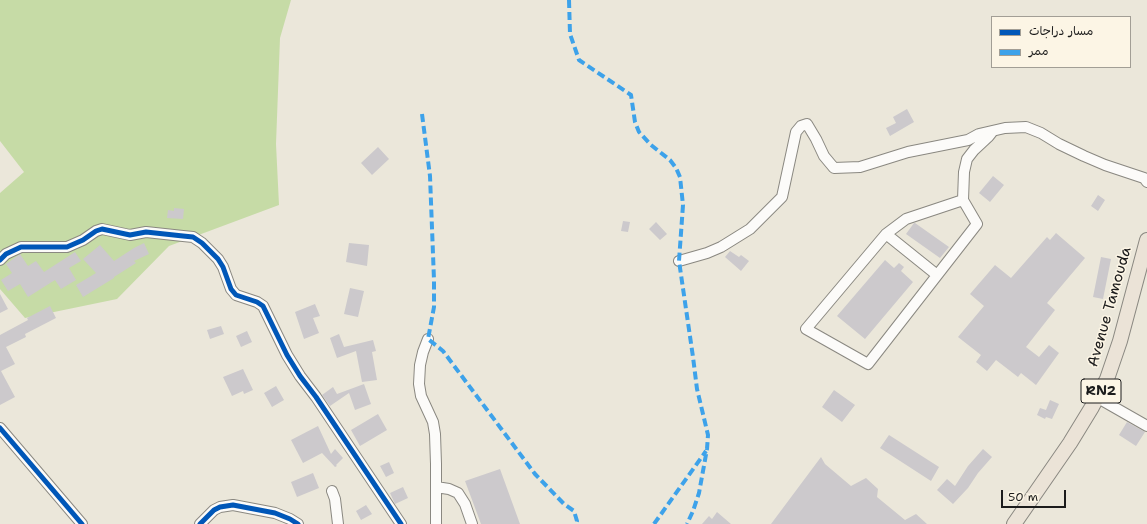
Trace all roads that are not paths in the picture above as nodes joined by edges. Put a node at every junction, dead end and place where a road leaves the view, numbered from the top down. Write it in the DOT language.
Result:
graph roads {
  1 [pos="993,131"];
  2 [pos="1146,179"];
  3 [pos="963,200"];
  4 [pos="886,234"];
  5 [pos="1147,240"];
  6 [pos="0,260"];
  7 [pos="679,261"];
  8 [pos="937,275"];
  9 [pos="428,339"];
  10 [pos="1098,398"];
  11 [pos="1147,426"];
  12 [pos="0,428"];
  13 [pos="436,487"];
  14 [pos="332,491"];
  15 [pos="1019,522"];
  16 [pos="82,524"];
  17 [pos="200,524"];
  18 [pos="298,524"];
  19 [pos="338,524"];
  20 [pos="401,524"];
  21 [pos="436,524"];
  22 [pos="472,524"];
  1 -- 2 [label="street"];
  1 -- 3 [label="street"];
  1 -- 7 [label="street"];
  3 -- 4 [label="street"];
  3 -- 8 [label="street"];
  4 -- 8 [label="street"];
  4 -- 8 [label="street"];
  5 -- 10 [label="highway, Avenue Tamouda / RN2"];
  6 -- 20 [label="street"];
  9 -- 13 [label="street"];
  10 -- 11 [label="street"];
  10 -- 15 [label="highway, Avenue Tamouda / RN2"];
  12 -- 16 [label="street"];
  13 -- 21 [label="street"];
  13 -- 22 [label="street"];
  14 -- 19 [label="street"];
  17 -- 18 [label="street"];
}
